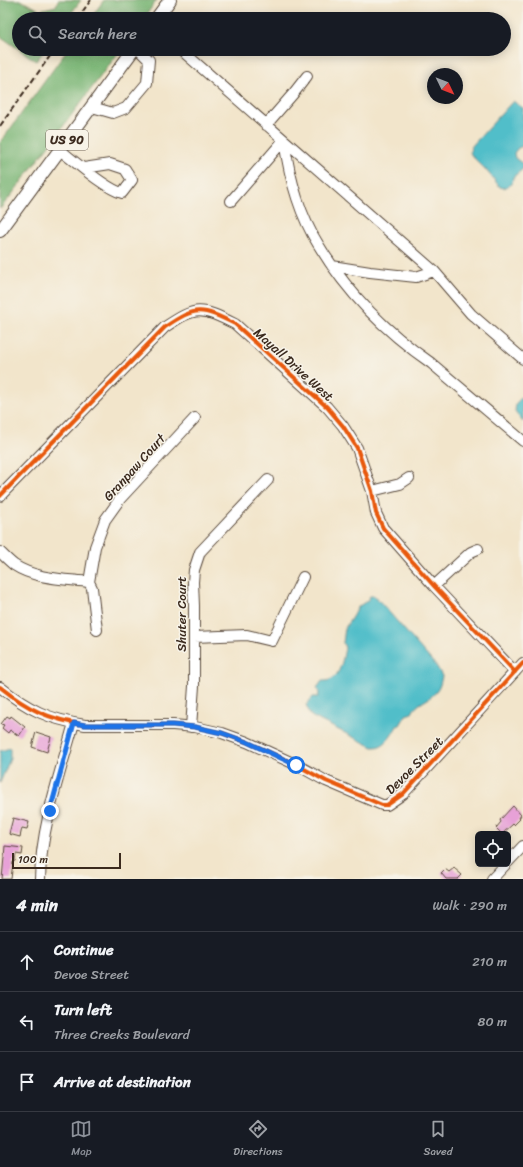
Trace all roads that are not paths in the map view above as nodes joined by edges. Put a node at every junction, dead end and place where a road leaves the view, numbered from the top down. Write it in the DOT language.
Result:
graph roads {
  1 [pos="170,0"];
  2 [pos="161,12"];
  3 [pos="129,56"];
  4 [pos="145,56"];
  5 [pos="188,56"];
  6 [pos="307,76"];
  7 [pos="92,107"];
  8 [pos="266,125"];
  9 [pos="284,140"];
  10 [pos="60,150"];
  11 [pos="84,168"];
  12 [pos="231,201"];
  13 [pos="0,231"];
  14 [pos="332,266"];
  15 [pos="434,271"];
  16 [pos="523,359"];
  17 [pos="195,418"];
  18 [pos="523,441"];
  19 [pos="409,478"];
  20 [pos="268,480"];
  21 [pos="372,491"];
  22 [pos="0,496"];
  23 [pos="478,549"];
  24 [pos="0,552"];
  25 [pos="303,577"];
  26 [pos="89,582"];
  27 [pos="434,586"];
  28 [pos="97,630"];
  29 [pos="194,636"];
  30 [pos="523,663"];
  31 [pos="515,672"];
  32 [pos="0,687"];
  33 [pos="74,723"];
  34 [pos="191,727"];
  35 [pos="523,846"];
  36 [pos="511,859"];
  37 [pos="503,867"];
  38 [pos="40,879"];
  39 [pos="492,879"];
  1 -- 2 [label="main road"];
  3 -- 7 [label="main road, US 90"];
  4 -- 7 [label="street"];
  5 -- 8 [label="street"];
  6 -- 8 [label="street"];
  7 -- 10 [label="main road, US 90"];
  8 -- 9 [label="street"];
  9 -- 12 [label="street"];
  9 -- 14 [label="street"];
  9 -- 15 [label="street"];
  10 -- 11 [label="street"];
  10 -- 13 [label="main road, US 90"];
  14 -- 15 [label="street"];
  14 -- 18 [label="street"];
  15 -- 16 [label="street"];
  17 -- 26 [label="street, Granpaw Court"];
  19 -- 21 [label="street"];
  20 -- 29 [label="street, Shuter Court"];
  21 -- 22 [label="street, Mayall Drive West"];
  21 -- 27 [label="street, Mayall Drive West"];
  23 -- 27 [label="street"];
  24 -- 26 [label="street"];
  25 -- 29 [label="street"];
  26 -- 28 [label="street, Granpaw Court"];
  27 -- 31 [label="street, Mayall Drive West"];
  29 -- 34 [label="street, Shuter Court"];
  30 -- 31 [label="street, Devoe Street"];
  31 -- 34 [label="street, Devoe Street"];
  32 -- 33 [label="street, Devoe Street"];
  33 -- 34 [label="street, Devoe Street"];
  33 -- 38 [label="street"];
  35 -- 36 [label="street"];
  37 -- 39 [label="street"];
}
